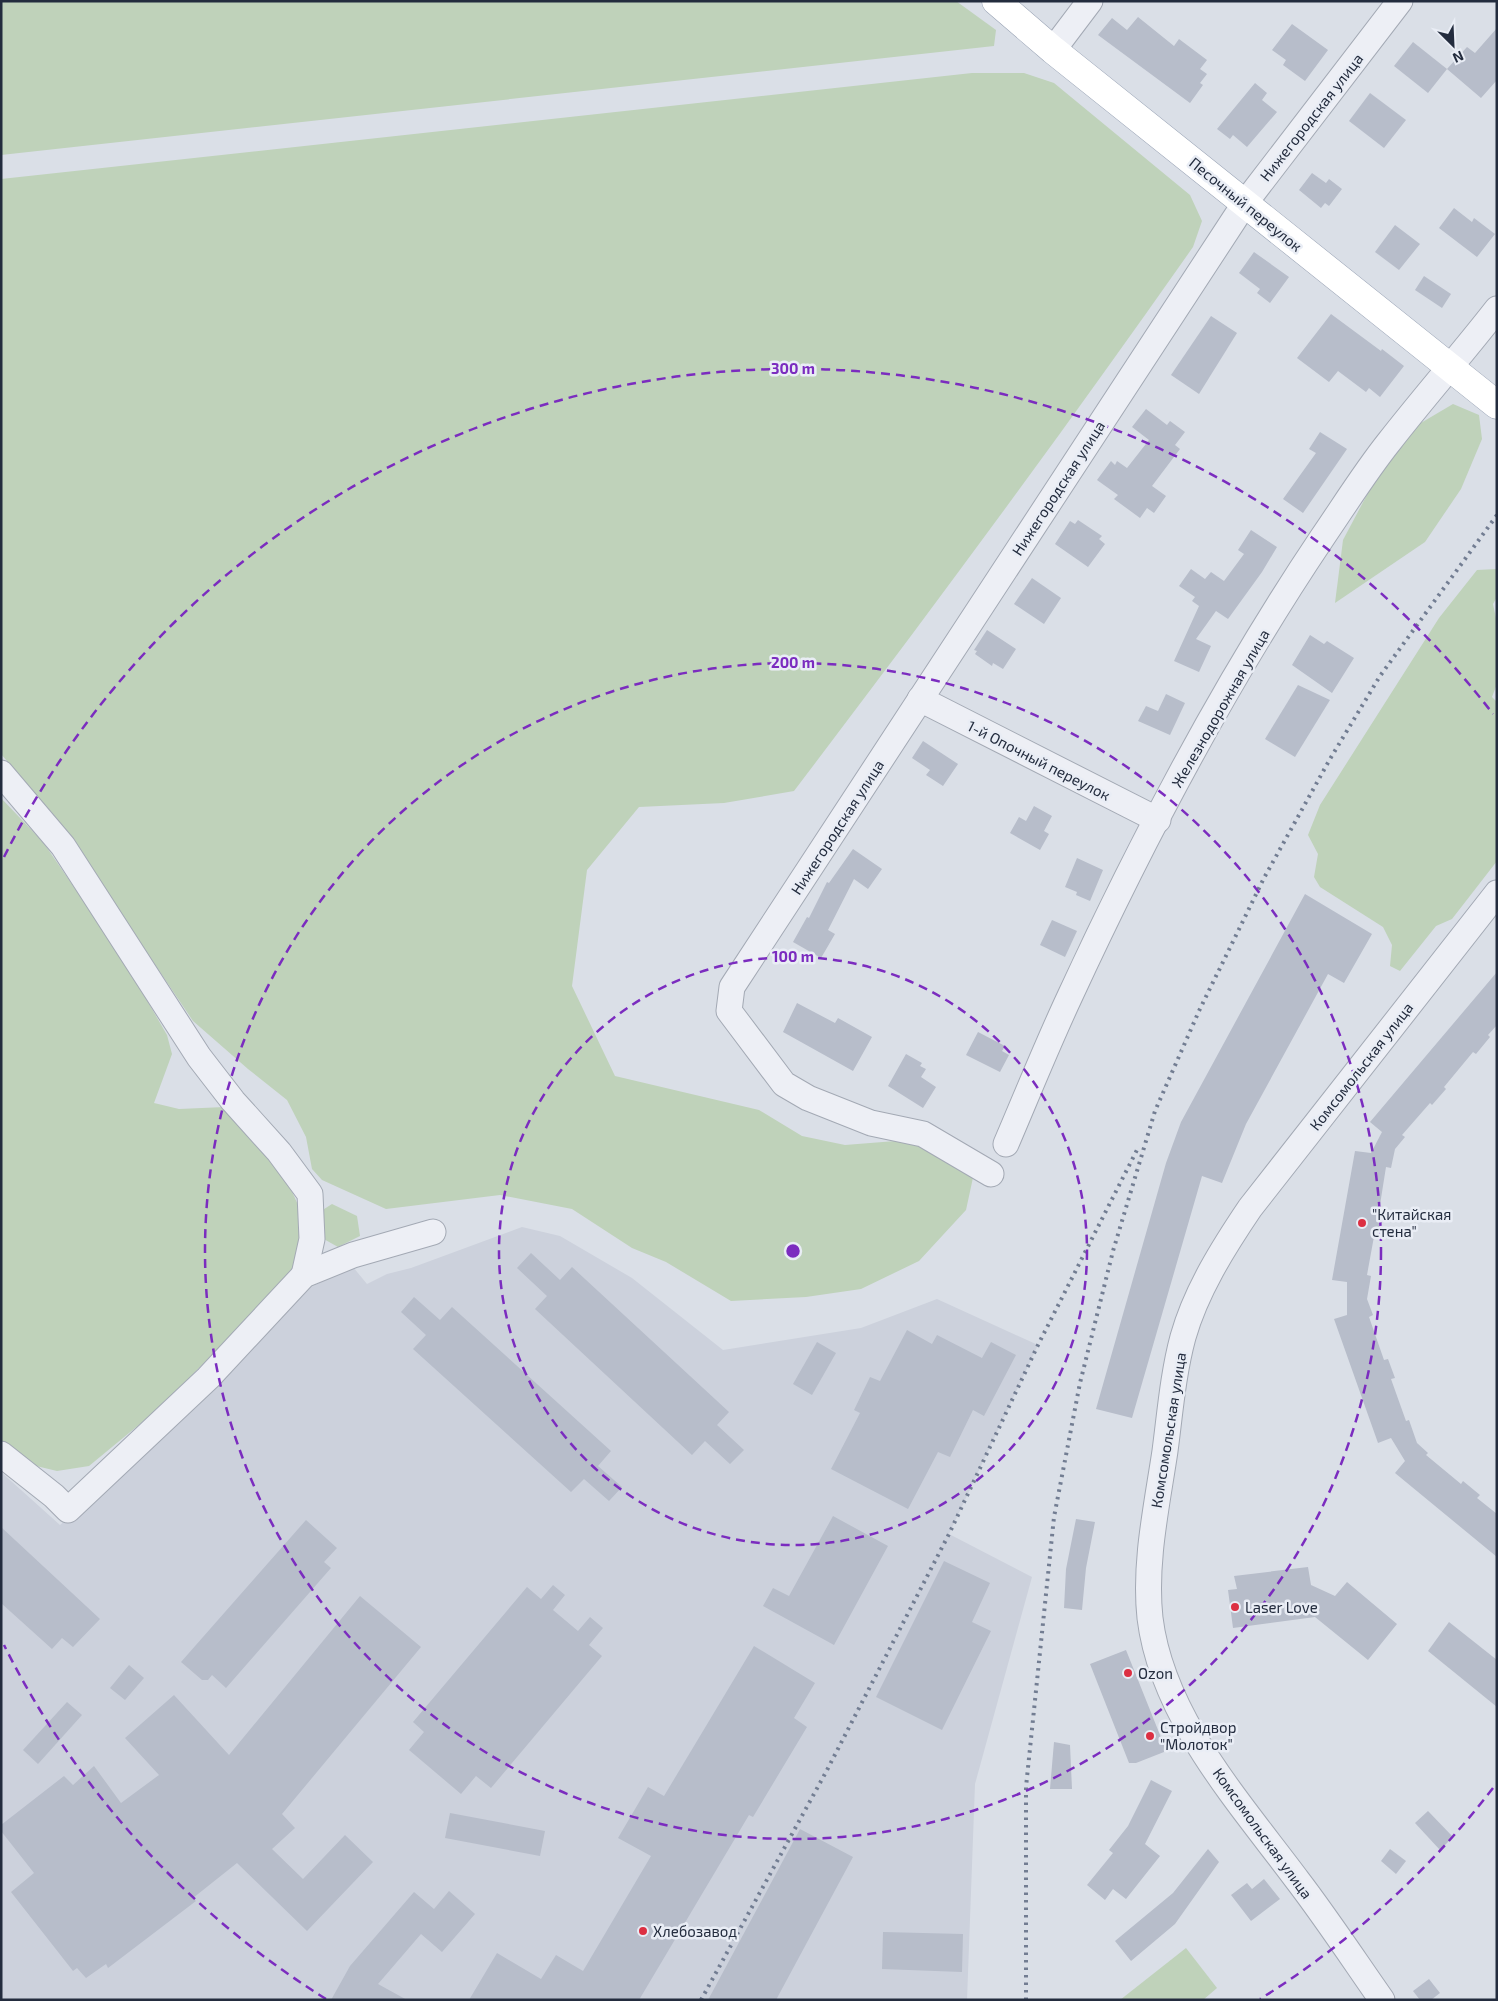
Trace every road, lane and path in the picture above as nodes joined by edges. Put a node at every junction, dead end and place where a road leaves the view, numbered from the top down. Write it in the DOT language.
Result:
graph roads {
  1 [pos="996,1"];
  2 [pos="1090,1"];
  3 [pos="1400,1"];
  4 [pos="1053,50"];
  5 [pos="1245,203"];
  6 [pos="1497,309"];
  7 [pos="1451,368"];
  8 [pos="1497,405"];
  9 [pos="920,699"];
  10 [pos="1,773"];
  11 [pos="1158,820"];
  12 [pos="1497,893"];
  13 [pos="1006,1144"];
  14 [pos="991,1174"];
  15 [pos="433,1232"];
  16 [pos="304,1275"];
  17 [pos="1,1454"];
  18 [pos="1382,2000"];
  1 -- 4 [label="main road, Песочный переулок"];
  2 -- 4 [label="street"];
  3 -- 5 [label="street, Нижегородская улица"];
  4 -- 5 [label="main road, Песочный переулок"];
  5 -- 7 [label="main road, Песочный переулок"];
  5 -- 9 [label="street, Нижегородская улица"];
  6 -- 7 [label="street, Железнодорожная улица"];
  7 -- 8 [label="main road, Песочный переулок"];
  7 -- 11 [label="street, Железнодорожная улица"];
  9 -- 11 [label="street, 1-й Опочный переулок"];
  9 -- 14 [label="street, Нижегородская улица"];
  10 -- 16 [label="street"];
  11 -- 13 [label="street, Железнодорожная улица"];
  12 -- 18 [label="street, Комсомольская улица"];
  15 -- 16 [label="street"];
  16 -- 17 [label="street"];
}
